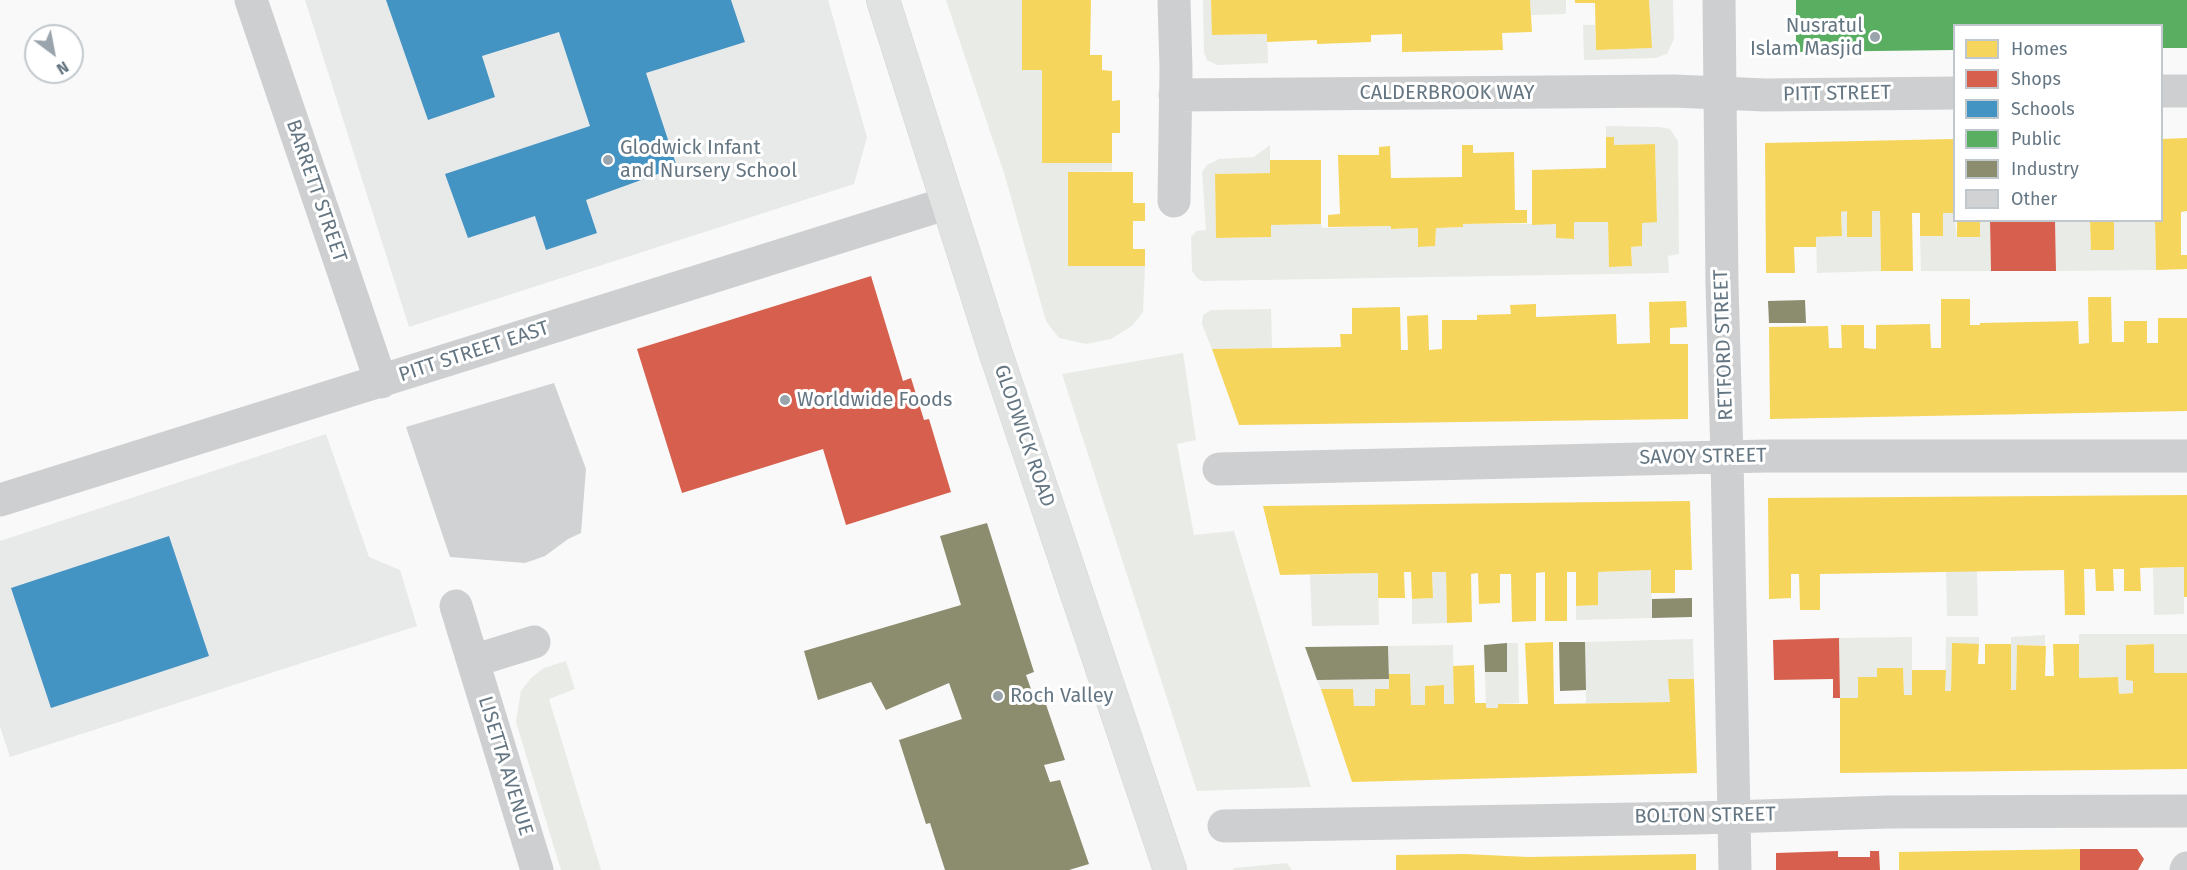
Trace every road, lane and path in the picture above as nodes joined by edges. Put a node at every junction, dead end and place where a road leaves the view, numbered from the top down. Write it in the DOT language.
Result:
graph roads {
  1 [pos="251,0"];
  2 [pos="883,0"];
  3 [pos="1174,0"];
  4 [pos="1719,0"];
  5 [pos="2187,90"];
  6 [pos="2163,91"];
  7 [pos="1719,92"];
  8 [pos="1953,93"];
  9 [pos="1175,95"];
  10 [pos="1174,201"];
  11 [pos="948,202"];
  12 [pos="381,382"];
  13 [pos="2187,456"];
  14 [pos="1727,457"];
  15 [pos="1220,469"];
  16 [pos="0,500"];
  17 [pos="456,606"];
  18 [pos="534,642"];
  19 [pos="473,661"];
  20 [pos="2187,811"];
  21 [pos="1733,816"];
  22 [pos="1224,826"];
  23 [pos="537,870"];
  24 [pos="1170,870"];
  25 [pos="1735,870"];
  1 -- 12 [label="street, BARRETT STREET"];
  2 -- 11 [label="main road, GLODWICK ROAD"];
  3 -- 9 [label="street"];
  4 -- 7 [label="street, RETFORD STREET"];
  5 -- 6 [label="street"];
  7 -- 8 [label="street, PITT STREET"];
  7 -- 9 [label="street, CALDERBROOK WAY"];
  7 -- 14 [label="street, RETFORD STREET"];
  9 -- 10 [label="street"];
  11 -- 12 [label="street, PITT STREET EAST"];
  11 -- 24 [label="main road, GLODWICK ROAD"];
  12 -- 16 [label="street, PITT STREET EAST"];
  13 -- 14 [label="street, SAVOY STREET"];
  14 -- 15 [label="street, SAVOY STREET"];
  14 -- 21 [label="street, RETFORD STREET"];
  17 -- 19 [label="street, LISETTA AVENUE"];
  18 -- 19 [label="street"];
  19 -- 23 [label="street, LISETTA AVENUE"];
  20 -- 21 [label="street, BOLTON STREET"];
  21 -- 22 [label="street, BOLTON STREET"];
  21 -- 25 [label="street, RETFORD STREET"];
}
